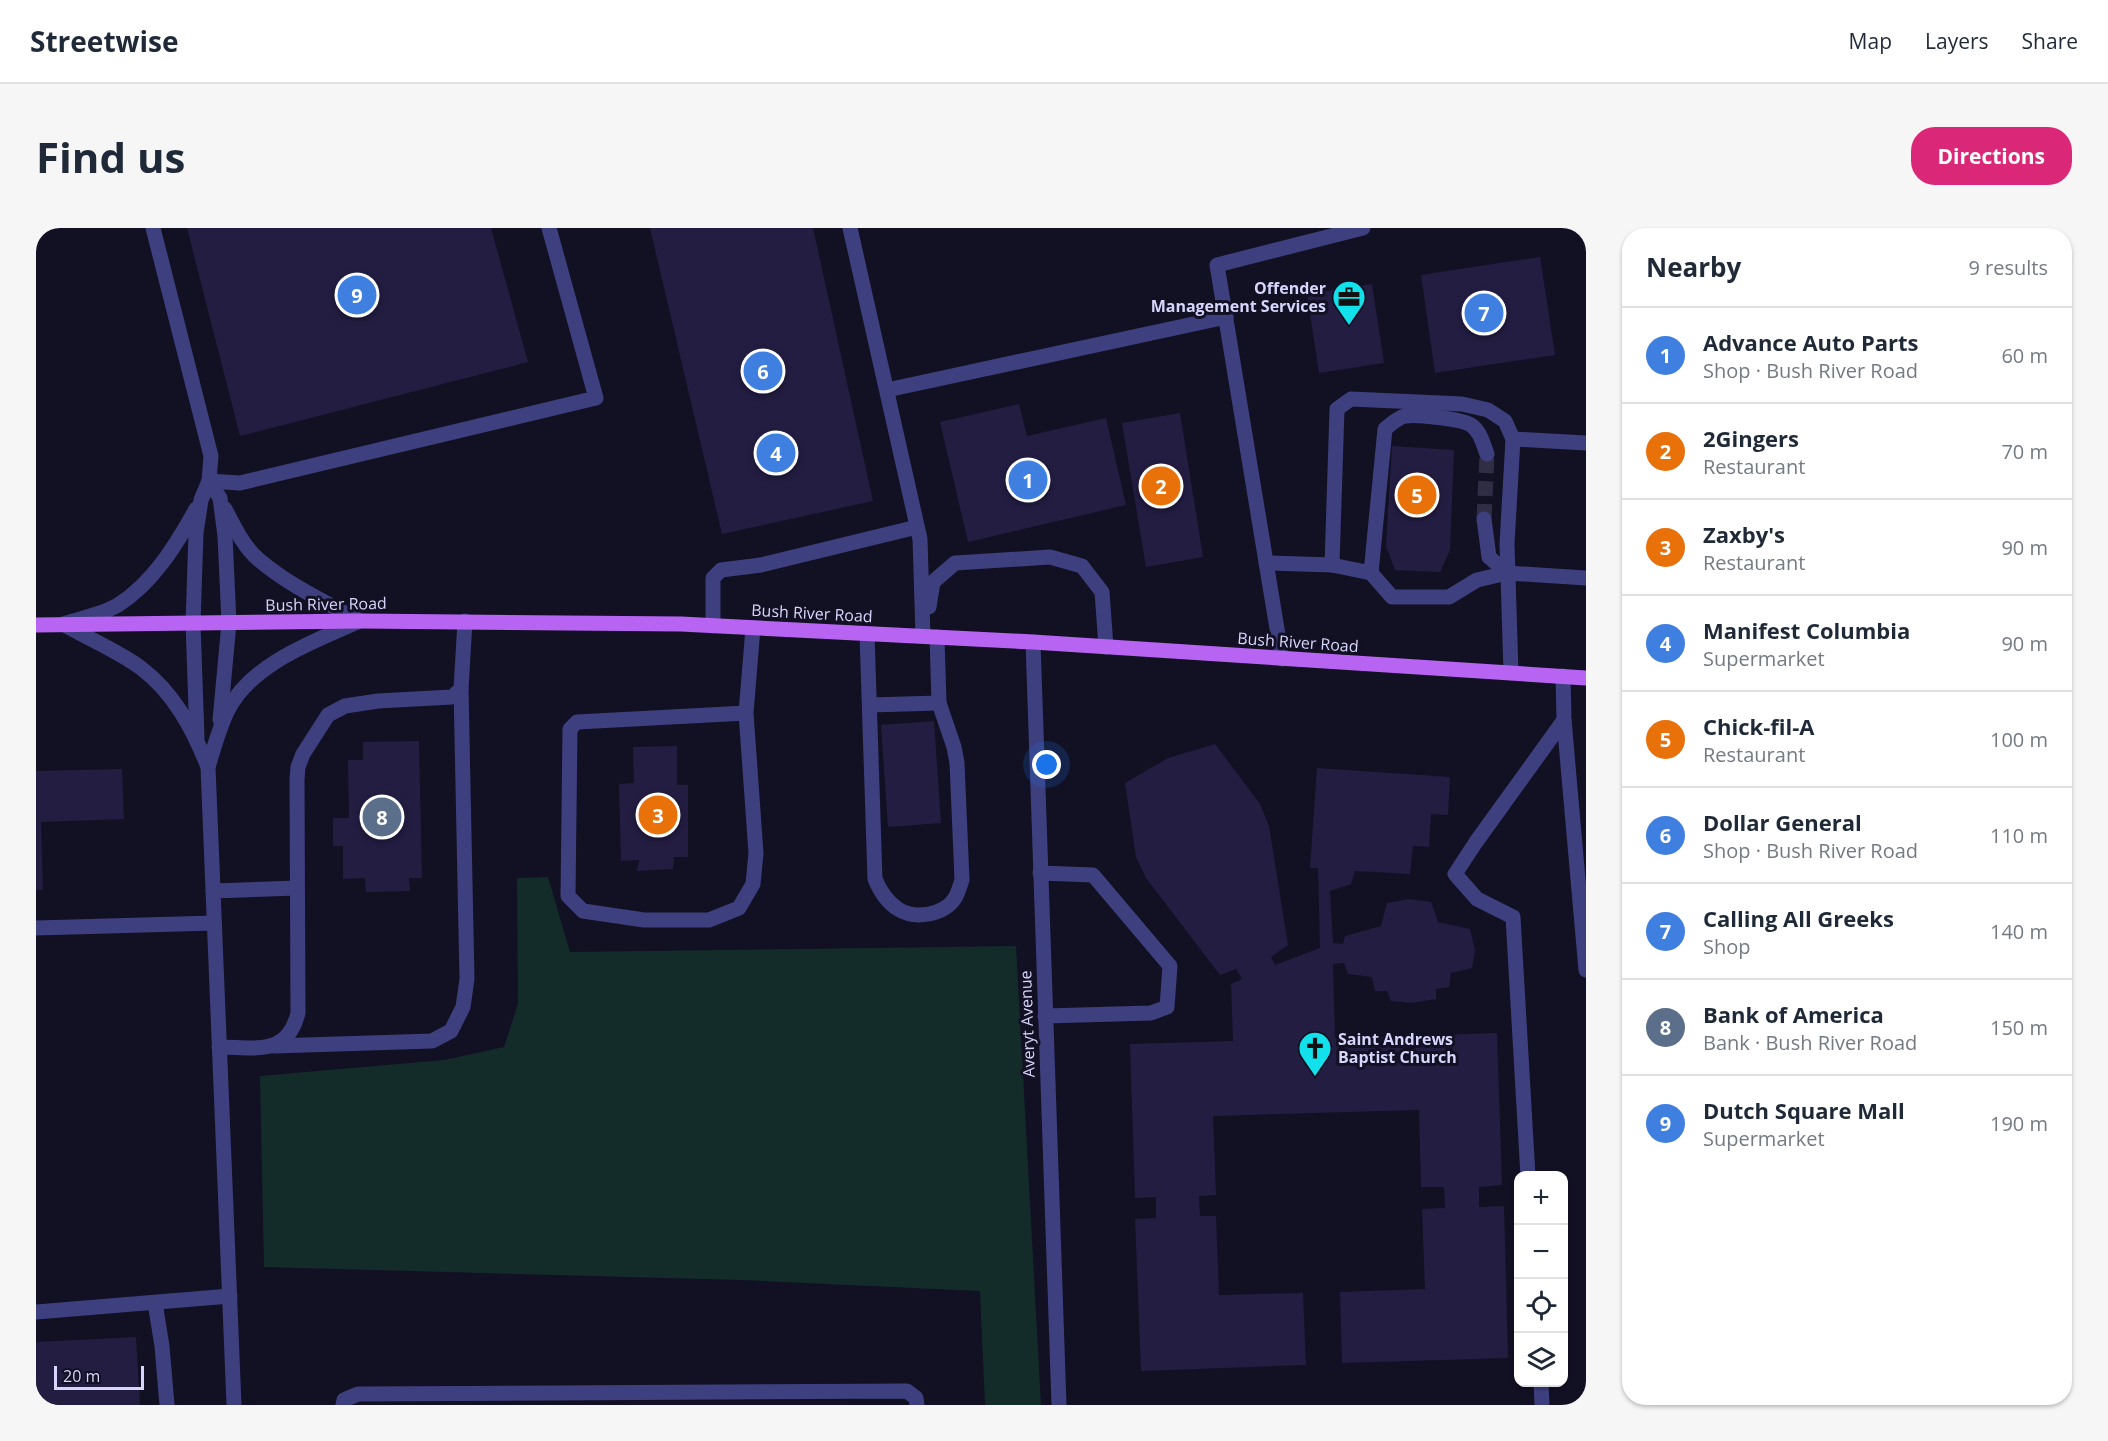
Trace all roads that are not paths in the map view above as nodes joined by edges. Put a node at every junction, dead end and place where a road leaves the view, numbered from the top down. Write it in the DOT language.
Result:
graph roads {
  1 [pos="153,228"];
  2 [pos="549,228"];
  3 [pos="850,228"];
  4 [pos="1363,228"];
  5 [pos="1226,317"];
  6 [pos="887,390"];
  7 [pos="1513,440"];
  8 [pos="1586,443"];
  9 [pos="1486,454"];
  10 [pos="209,482"];
  11 [pos="220,498"];
  12 [pos="201,500"];
  13 [pos="1484,519"];
  14 [pos="917,527"];
  15 [pos="1266,563"];
  16 [pos="1332,565"];
  17 [pos="1371,573"];
  18 [pos="1507,573"];
  19 [pos="1586,578"];
  20 [pos="360,621"];
  21 [pos="465,621"];
  22 [pos="193,623"];
  23 [pos="229,623"];
  24 [pos="63,624"];
  25 [pos="36,625"];
  26 [pos="713,626"];
  27 [pos="753,628"];
  28 [pos="867,634"];
  29 [pos="930,637"];
  30 [pos="1033,642"];
  31 [pos="1106,647"];
  32 [pos="1282,659"];
  33 [pos="1511,673"];
  34 [pos="1563,676"];
  35 [pos="1586,678"];
  36 [pos="461,689"];
  37 [pos="939,703"];
  38 [pos="870,705"];
  39 [pos="746,713"];
  40 [pos="1564,720"];
  41 [pos="219,731"];
  42 [pos="197,738"];
  43 [pos="208,767"];
  44 [pos="1040,873"];
  45 [pos="297,888"];
  46 [pos="213,891"];
  47 [pos="214,923"];
  48 [pos="36,928"];
  49 [pos="1586,970"];
  50 [pos="1045,1017"];
  51 [pos="219,1047"];
  52 [pos="274,1047"];
  53 [pos="1528,1171"];
  54 [pos="230,1296"];
  55 [pos="155,1303"];
  56 [pos="36,1312"];
  57 [pos="1541,1387"];
  58 [pos="166,1405"];
  59 [pos="234,1405"];
  60 [pos="343,1405"];
  61 [pos="917,1405"];
  62 [pos="1059,1405"];
  63 [pos="1542,1405"];
  1 -- 10 [label="street"];
  2 -- 10 [label="street"];
  3 -- 6 [label="street"];
  4 -- 5 [label="street"];
  5 -- 6 [label="street"];
  5 -- 15 [label="street"];
  6 -- 14 [label="street"];
  7 -- 8 [label="street"];
  7 -- 16 [label="street"];
  7 -- 18 [label="street"];
  9 -- 17 [label="street"];
  10 -- 11 [label="street"];
  10 -- 12 [label="street"];
  11 -- 20 [label="street"];
  11 -- 23 [label="street"];
  12 -- 22 [label="street"];
  12 -- 24 [label="street"];
  13 -- 18 [label="street"];
  14 -- 26 [label="street"];
  14 -- 29 [label="street"];
  15 -- 16 [label="street"];
  15 -- 32 [label="street"];
  16 -- 17 [label="street"];
  17 -- 18 [label="street"];
  18 -- 19 [label="street"];
  18 -- 33 [label="street"];
  20 -- 21 [label="main road, Bush River Road"];
  20 -- 23 [label="main road, Bush River Road"];
  20 -- 41 [label="street"];
  21 -- 26 [label="main road, Bush River Road"];
  21 -- 36 [label="street"];
  22 -- 23 [label="main road, Bush River Road"];
  22 -- 24 [label="main road, Bush River Road"];
  22 -- 42 [label="street"];
  23 -- 41 [label="street"];
  24 -- 25 [label="main road, Bush River Road"];
  24 -- 42 [label="street"];
  26 -- 27 [label="main road, Bush River Road"];
  27 -- 28 [label="main road, Bush River Road"];
  27 -- 39 [label="street"];
  28 -- 29 [label="main road, Bush River Road"];
  28 -- 38 [label="street"];
  29 -- 30 [label="main road, Bush River Road"];
  29 -- 31 [label="street"];
  29 -- 37 [label="street"];
  30 -- 31 [label="main road, Bush River Road"];
  30 -- 44 [label="street, Averyt Avenue"];
  31 -- 32 [label="main road, Bush River Road"];
  32 -- 33 [label="main road, Bush River Road"];
  33 -- 34 [label="main road, Bush River Road"];
  34 -- 35 [label="main road, Bush River Road"];
  34 -- 40 [label="street"];
  36 -- 45 [label="street"];
  36 -- 52 [label="street"];
  37 -- 38 [label="street"];
  37 -- 38 [label="street"];
  39 -- 39 [label="street"];
  40 -- 49 [label="street"];
  40 -- 53 [label="street"];
  41 -- 43 [label="street"];
  42 -- 43 [label="street"];
  43 -- 46 [label="street"];
  44 -- 50 [label="street, Averyt Avenue"];
  44 -- 50 [label="street"];
  45 -- 46 [label="street"];
  45 -- 52 [label="street"];
  46 -- 47 [label="street"];
  47 -- 48 [label="street"];
  47 -- 51 [label="street"];
  50 -- 62 [label="street, Averyt Avenue"];
  51 -- 52 [label="street"];
  51 -- 54 [label="street"];
  54 -- 55 [label="street"];
  54 -- 59 [label="street"];
  55 -- 56 [label="street"];
  55 -- 58 [label="street"];
  57 -- 63 [label="street"];
  60 -- 61 [label="street"];
}
